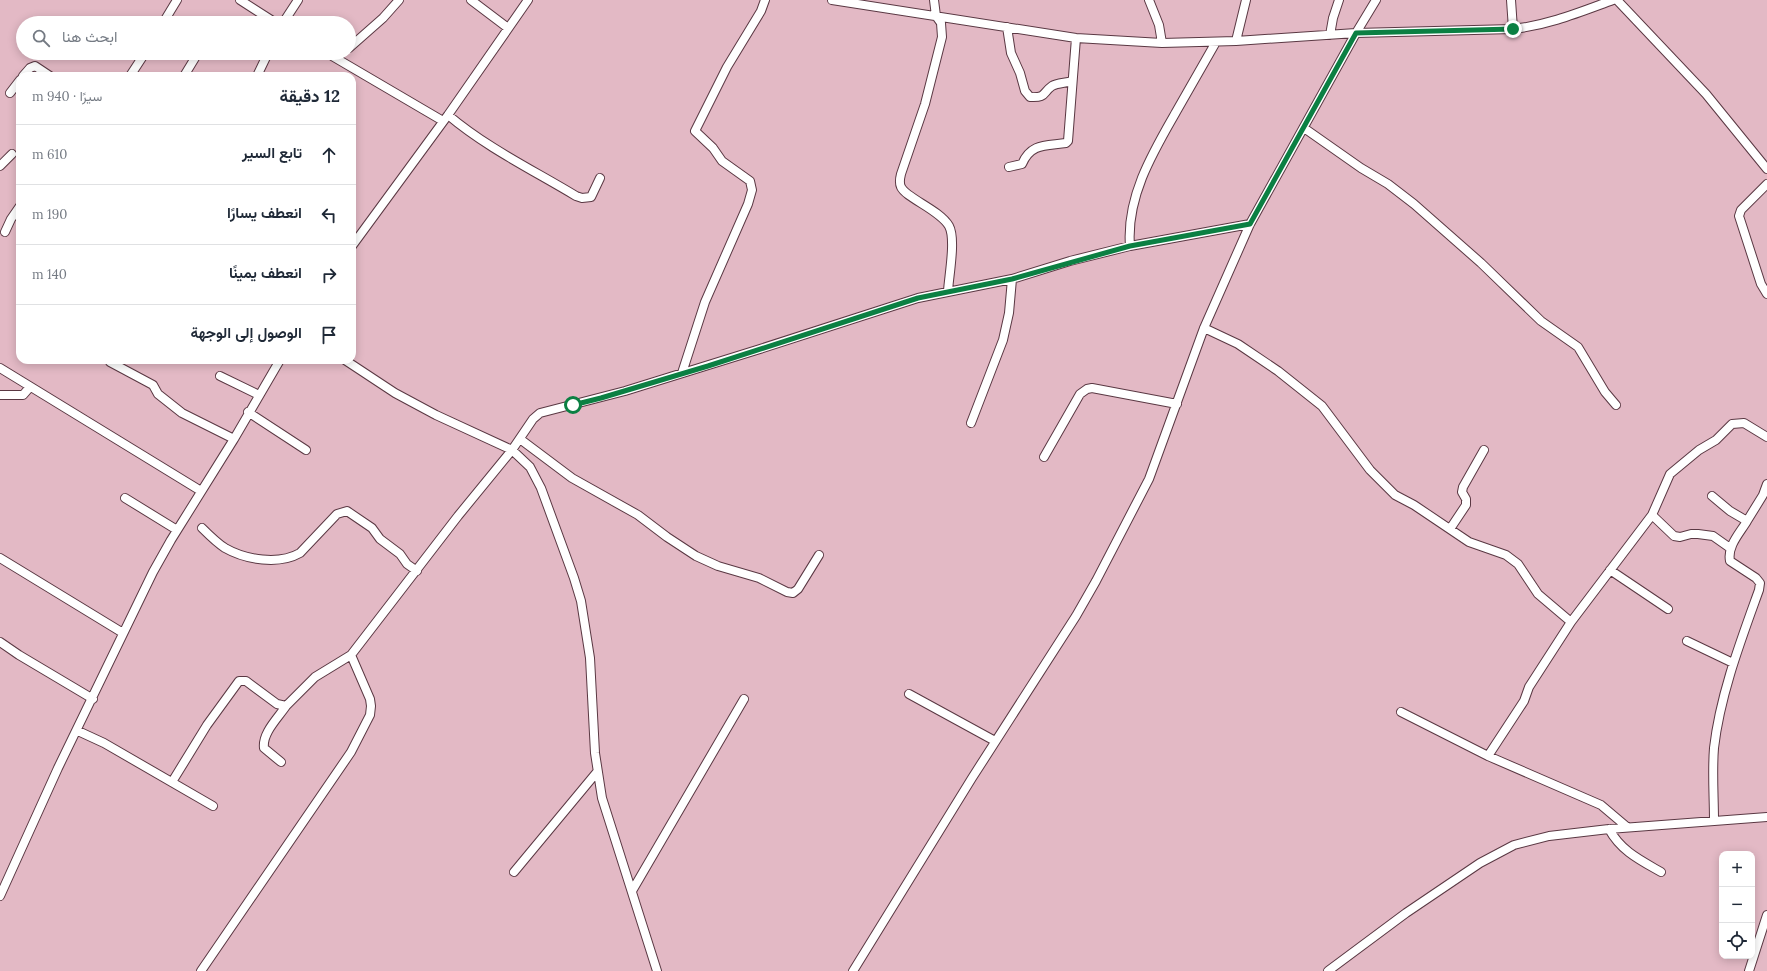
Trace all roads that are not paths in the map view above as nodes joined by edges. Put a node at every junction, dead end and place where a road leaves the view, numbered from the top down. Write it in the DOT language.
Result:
graph roads {
  1 [pos="177,0"];
  2 [pos="240,0"];
  3 [pos="298,0"];
  4 [pos="399,0"];
  5 [pos="471,0"];
  6 [pos="528,0"];
  7 [pos="765,0"];
  8 [pos="832,0"];
  9 [pos="934,0"];
  10 [pos="1149,0"];
  11 [pos="1246,0"];
  12 [pos="1339,0"];
  13 [pos="1376,0"];
  14 [pos="1511,0"];
  15 [pos="1613,0"];
  16 [pos="1617,0"];
  17 [pos="167,16"];
  18 [pos="265,16"];
  19 [pos="288,16"];
  20 [pos="936,16"];
  21 [pos="1007,27"];
  22 [pos="508,28"];
  23 [pos="1513,29"];
  24 [pos="1356,33"];
  25 [pos="1330,35"];
  26 [pos="1076,38"];
  27 [pos="1236,41"];
  28 [pos="356,42"];
  29 [pos="1216,42"];
  30 [pos="1162,43"];
  31 [pos="140,60"];
  32 [pos="194,60"];
  33 [pos="265,60"];
  34 [pos="339,60"];
  35 [pos="26,72"];
  36 [pos="44,72"];
  37 [pos="133,72"];
  38 [pos="186,72"];
  39 [pos="259,72"];
  40 [pos="1072,82"];
  41 [pos="16,85"];
  42 [pos="10,93"];
  43 [pos="445,118"];
  44 [pos="1304,128"];
  45 [pos="12,154"];
  46 [pos="0,166"];
  47 [pos="1009,167"];
  48 [pos="1767,169"];
  49 [pos="600,178"];
  50 [pos="1767,184"];
  51 [pos="16,212"];
  52 [pos="1250,224"];
  53 [pos="5,232"];
  54 [pos="356,240"];
  55 [pos="1130,246"];
  56 [pos="1012,279"];
  57 [pos="948,291"];
  58 [pos="1767,294"];
  59 [pos="1204,328"];
  60 [pos="114,364"];
  61 [pos="278,364"];
  62 [pos="351,364"];
  63 [pos="0,368"];
  64 [pos="682,373"];
  65 [pos="220,376"];
  66 [pos="30,387"];
  67 [pos="259,394"];
  68 [pos="0,395"];
  69 [pos="1177,404"];
  70 [pos="1616,405"];
  71 [pos="248,412"];
  72 [pos="971,423"];
  73 [pos="1767,437"];
  74 [pos="234,439"];
  75 [pos="520,439"];
  76 [pos="306,450"];
  77 [pos="512,450"];
  78 [pos="1484,450"];
  79 [pos="1044,457"];
  80 [pos="1767,484"];
  81 [pos="201,491"];
  82 [pos="1712,496"];
  83 [pos="125,498"];
  84 [pos="1652,515"];
  85 [pos="1747,521"];
  86 [pos="202,528"];
  87 [pos="1450,529"];
  88 [pos="177,530"];
  89 [pos="1730,548"];
  90 [pos="819,556"];
  91 [pos="0,558"];
  92 [pos="1610,570"];
  93 [pos="417,571"];
  94 [pos="1668,609"];
  95 [pos="1571,622"];
  96 [pos="123,633"];
  97 [pos="1687,641"];
  98 [pos="0,642"];
  99 [pos="351,655"];
  100 [pos="1733,663"];
  101 [pos="909,694"];
  102 [pos="93,699"];
  103 [pos="744,699"];
  104 [pos="286,706"];
  105 [pos="1401,712"];
  106 [pos="78,730"];
  107 [pos="995,741"];
  108 [pos="1488,756"];
  109 [pos="281,762"];
  110 [pos="597,772"];
  111 [pos="172,782"];
  112 [pos="214,806"];
  113 [pos="1767,817"];
  114 [pos="1714,821"];
  115 [pos="1627,827"];
  116 [pos="1609,829"];
  117 [pos="514,872"];
  118 [pos="1661,872"];
  119 [pos="632,891"];
  120 [pos="0,896"];
  121 [pos="1767,915"];
  122 [pos="201,971"];
  123 [pos="657,971"];
  124 [pos="853,971"];
  125 [pos="1328,971"];
  126 [pos="1749,971"];
  1 -- 17 [label="street"];
  2 -- 18 [label="street"];
  3 -- 19 [label="street"];
  4 -- 28 [label="street"];
  5 -- 22 [label="street"];
  6 -- 22 [label="street"];
  7 -- 64 [label="street"];
  8 -- 20 [label="street"];
  9 -- 20 [label="street"];
  10 -- 30 [label="street"];
  11 -- 27 [label="street"];
  12 -- 25 [label="street"];
  13 -- 24 [label="street"];
  14 -- 23 [label="street"];
  15 -- 23 [label="street"];
  16 -- 48 [label="street"];
  20 -- 21 [label="street"];
  20 -- 57 [label="street"];
  21 -- 26 [label="street"];
  21 -- 40 [label="street"];
  22 -- 43 [label="street"];
  23 -- 24 [label="street"];
  24 -- 25 [label="street"];
  24 -- 44 [label="street"];
  25 -- 27 [label="street"];
  26 -- 30 [label="street"];
  26 -- 40 [label="street"];
  27 -- 29 [label="street"];
  29 -- 30 [label="street"];
  29 -- 55 [label="street"];
  31 -- 37 [label="street"];
  32 -- 38 [label="street"];
  33 -- 39 [label="street"];
  34 -- 43 [label="street"];
  35 -- 36 [label="street"];
  40 -- 47 [label="street"];
  41 -- 42 [label="street"];
  43 -- 49 [label="street"];
  43 -- 54 [label="street"];
  44 -- 52 [label="street"];
  44 -- 70 [label="street"];
  45 -- 46 [label="street"];
  50 -- 58 [label="street"];
  51 -- 53 [label="street"];
  52 -- 55 [label="street"];
  52 -- 59 [label="street"];
  55 -- 56 [label="street"];
  56 -- 57 [label="street"];
  56 -- 72 [label="street"];
  57 -- 64 [label="street"];
  59 -- 69 [label="street"];
  59 -- 87 [label="street"];
  60 -- 74 [label="street"];
  61 -- 67 [label="street"];
  62 -- 77 [label="street"];
  63 -- 66 [label="street"];
  64 -- 75 [label="street"];
  65 -- 67 [label="street"];
  66 -- 68 [label="street"];
  66 -- 81 [label="street"];
  67 -- 71 [label="street"];
  69 -- 79 [label="street"];
  69 -- 107 [label="street"];
  71 -- 74 [label="street"];
  71 -- 76 [label="street"];
  73 -- 84 [label="street"];
  74 -- 81 [label="street"];
  75 -- 77 [label="street"];
  75 -- 90 [label="street"];
  77 -- 93 [label="street"];
  77 -- 110 [label="street"];
  78 -- 87 [label="street"];
  80 -- 85 [label="street"];
  81 -- 88 [label="street"];
  82 -- 85 [label="street"];
  83 -- 88 [label="street"];
  84 -- 89 [label="street"];
  84 -- 92 [label="street"];
  85 -- 89 [label="street"];
  86 -- 93 [label="street"];
  87 -- 95 [label="street"];
  88 -- 96 [label="street"];
  89 -- 100 [label="street"];
  91 -- 96 [label="street"];
  92 -- 94 [label="street"];
  92 -- 95 [label="street"];
  93 -- 99 [label="street"];
  95 -- 108 [label="street"];
  96 -- 102 [label="street"];
  97 -- 100 [label="street"];
  98 -- 102 [label="street"];
  99 -- 104 [label="street"];
  99 -- 122 [label="street"];
  100 -- 114 [label="street"];
  101 -- 107 [label="street"];
  102 -- 106 [label="street"];
  103 -- 119 [label="street"];
  104 -- 109 [label="street"];
  104 -- 111 [label="street"];
  105 -- 108 [label="street"];
  106 -- 111 [label="street"];
  106 -- 120 [label="street"];
  107 -- 124 [label="street"];
  108 -- 115 [label="street"];
  110 -- 117 [label="street"];
  110 -- 119 [label="street"];
  111 -- 112 [label="street"];
  113 -- 114 [label="street"];
  114 -- 115 [label="street"];
  115 -- 116 [label="street"];
  116 -- 118 [label="street"];
  116 -- 125 [label="street"];
  119 -- 123 [label="street"];
  121 -- 126 [label="street"];
}
